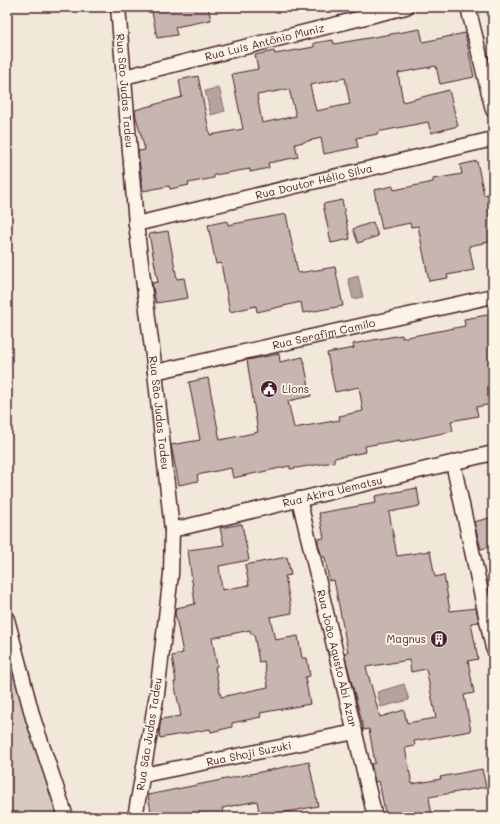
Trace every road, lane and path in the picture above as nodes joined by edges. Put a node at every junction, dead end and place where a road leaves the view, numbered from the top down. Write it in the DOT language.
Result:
graph roads {
  1 [pos="118,7"];
  2 [pos="406,7"];
  3 [pos="468,7"];
  4 [pos="124,77"];
  5 [pos="493,110"];
  6 [pos="493,139"];
  7 [pos="136,224"];
  8 [pos="493,296"];
  9 [pos="155,372"];
  10 [pos="493,453"];
  11 [pos="452,463"];
  12 [pos="299,499"];
  13 [pos="172,530"];
  14 [pos="7,619"];
  15 [pos="493,648"];
  16 [pos="355,732"];
  17 [pos="143,776"];
  18 [pos="66,817"];
  19 [pos="135,817"];
  20 [pos="376,817"];
  1 -- 4 [label="street, Rua São Judas Tadeu"];
  2 -- 4 [label="street, Rua Luís Antônio Muniz"];
  3 -- 5 [label="street"];
  4 -- 7 [label="street, Rua São Judas Tadeu"];
  6 -- 7 [label="street, Rua Doutor Hélio Silva"];
  7 -- 9 [label="street, Rua São Judas Tadeu"];
  8 -- 9 [label="street, Rua Serafim Camilo"];
  9 -- 13 [label="street, Rua São Judas Tadeu"];
  10 -- 11 [label="street, Rua Akira Uematsu"];
  11 -- 12 [label="street, Rua Akira Uematsu"];
  11 -- 15 [label="street"];
  12 -- 13 [label="street, Rua Akira Uematsu"];
  12 -- 16 [label="street, Rua João Agusto Abi Azar"];
  13 -- 17 [label="street, Rua São Judas Tadeu"];
  14 -- 18 [label="street"];
  16 -- 17 [label="street, Rua Shoji Suzuki"];
  16 -- 20 [label="street, Rua João Agusto Abi Azar"];
  17 -- 19 [label="street, Rua São Judas Tadeu"];
}
